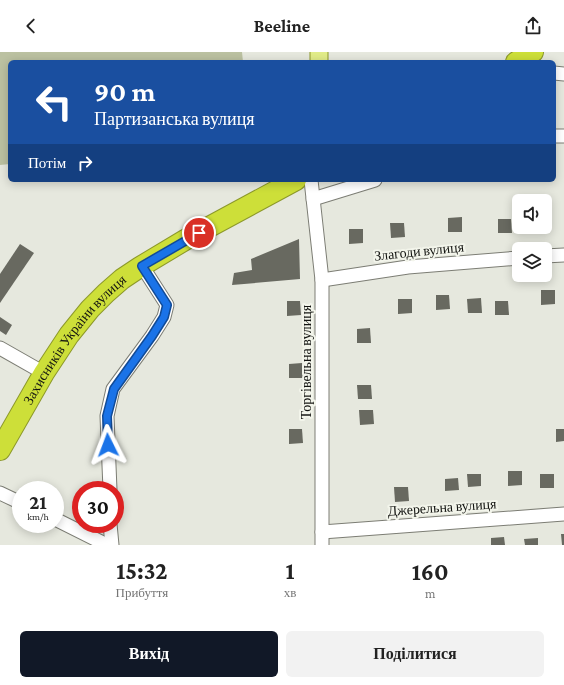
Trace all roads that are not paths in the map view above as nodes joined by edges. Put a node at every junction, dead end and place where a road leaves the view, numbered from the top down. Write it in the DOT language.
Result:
graph roads {
  1 [pos="533,52"];
  2 [pos="519,60"];
  3 [pos="292,182"];
  4 [pos="310,182"];
  5 [pos="368,182"];
  6 [pos="313,199"];
  7 [pos="564,255"];
  8 [pos="552,256"];
  9 [pos="512,259"];
  10 [pos="142,266"];
  11 [pos="322,280"];
  12 [pos="0,348"];
  13 [pos="44,373"];
  14 [pos="0,450"];
  15 [pos="110,481"];
  16 [pos="0,492"];
  17 [pos="12,498"];
  18 [pos="564,514"];
  19 [pos="64,524"];
  20 [pos="111,533"];
  21 [pos="322,539"];
  22 [pos="107,545"];
  23 [pos="112,545"];
  1 -- 2 [label="highway"];
  3 -- 10 [label="highway, Захисників України вулиця"];
  4 -- 6 [label="street, Торгівельна вулиця"];
  5 -- 6 [label="street"];
  6 -- 11 [label="street, Торгівельна вулиця"];
  7 -- 8 [label="street"];
  9 -- 11 [label="street, Злагоди вулиця"];
  10 -- 13 [label="highway, Захисників України вулиця"];
  10 -- 15 [label="street"];
  11 -- 21 [label="street, Торгівельна вулиця"];
  12 -- 13 [label="street"];
  13 -- 14 [label="highway, Захисників України вулиця"];
  16 -- 17 [label="street"];
  18 -- 21 [label="street, Джерельна вулиця"];
  19 -- 22 [label="street"];
  20 -- 23 [label="street"];
}
